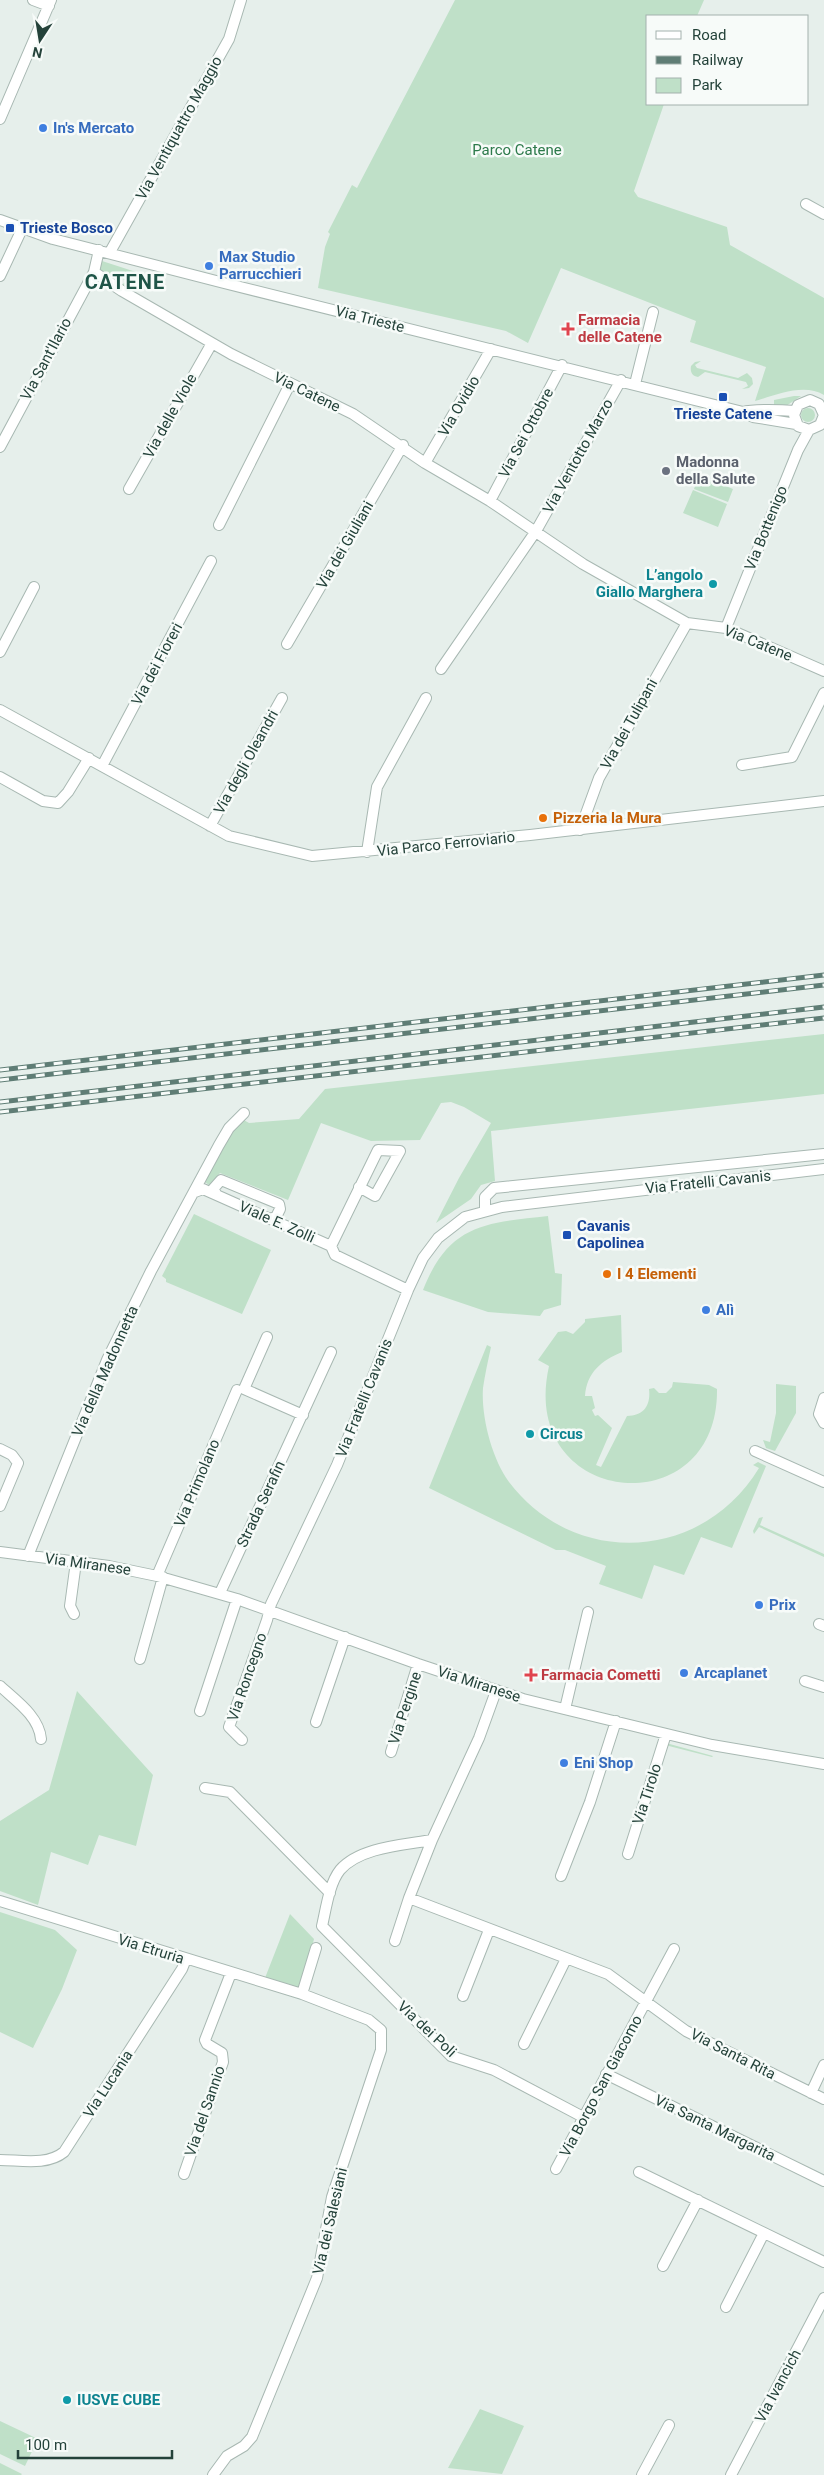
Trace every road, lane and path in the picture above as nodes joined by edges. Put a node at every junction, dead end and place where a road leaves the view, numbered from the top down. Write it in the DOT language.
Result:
graph roads {
  1 [pos="33,0"];
  2 [pos="241,0"];
  3 [pos="50,3"];
  4 [pos="0,119"];
  5 [pos="806,204"];
  6 [pos="824,214"];
  7 [pos="0,220"];
  8 [pos="22,229"];
  9 [pos="105,251"];
  10 [pos="94,272"];
  11 [pos="0,276"];
  12 [pos="654,312"];
  13 [pos="212,343"];
  14 [pos="491,349"];
  15 [pos="562,365"];
  16 [pos="621,380"];
  17 [pos="290,384"];
  18 [pos="634,384"];
  19 [pos="795,411"];
  20 [pos="743,412"];
  21 [pos="823,413"];
  22 [pos="796,424"];
  23 [pos="816,431"];
  24 [pos="403,446"];
  25 [pos="0,448"];
  26 [pos="425,462"];
  27 [pos="129,489"];
  28 [pos="490,501"];
  29 [pos="219,525"];
  30 [pos="536,531"];
  31 [pos="211,561"];
  32 [pos="34,587"];
  33 [pos="687,623"];
  34 [pos="726,628"];
  35 [pos="287,644"];
  36 [pos="0,652"];
  37 [pos="441,669"];
  38 [pos="824,672"];
  39 [pos="824,693"];
  40 [pos="282,698"];
  41 [pos="426,698"];
  42 [pos="0,710"];
  43 [pos="88,758"];
  44 [pos="742,765"];
  45 [pos="102,766"];
  46 [pos="0,777"];
  47 [pos="824,801"];
  48 [pos="210,826"];
  49 [pos="580,830"];
  50 [pos="368,852"];
  51 [pos="244,1113"];
  52 [pos="824,1154"];
  53 [pos="824,1169"];
  54 [pos="359,1187"];
  55 [pos="512,1187"];
  56 [pos="195,1192"];
  57 [pos="217,1195"];
  58 [pos="502,1206"];
  59 [pos="485,1210"];
  60 [pos="269,1218"];
  61 [pos="331,1246"];
  62 [pos="408,1290"];
  63 [pos="267,1337"];
  64 [pos="331,1352"];
  65 [pos="237,1390"];
  66 [pos="824,1398"];
  67 [pos="303,1415"];
  68 [pos="824,1423"];
  69 [pos="0,1450"];
  70 [pos="755,1451"];
  71 [pos="824,1482"];
  72 [pos="0,1506"];
  73 [pos="0,1553"];
  74 [pos="28,1556"];
  75 [pos="76,1562"];
  76 [pos="160,1576"];
  77 [pos="220,1593"];
  78 [pos="238,1599"];
  79 [pos="269,1610"];
  80 [pos="588,1612"];
  81 [pos="74,1614"];
  82 [pos="345,1637"];
  83 [pos="140,1659"];
  84 [pos="418,1664"];
  85 [pos="805,1681"];
  86 [pos="0,1686"];
  87 [pos="824,1687"];
  88 [pos="496,1691"];
  89 [pos="564,1709"];
  90 [pos="200,1712"];
  91 [pos="616,1721"];
  92 [pos="316,1722"];
  93 [pos="666,1734"];
  94 [pos="40,1739"];
  95 [pos="242,1740"];
  96 [pos="391,1752"];
  97 [pos="824,1764"];
  98 [pos="205,1788"];
  99 [pos="432,1840"];
  100 [pos="628,1854"];
  101 [pos="561,1876"];
  102 [pos="330,1893"];
  103 [pos="409,1898"];
  104 [pos="0,1901"];
  105 [pos="489,1930"];
  106 [pos="395,1941"];
  107 [pos="316,1948"];
  108 [pos="674,1949"];
  109 [pos="186,1959"];
  110 [pos="566,1959"];
  111 [pos="231,1972"];
  112 [pos="302,1994"];
  113 [pos="463,1996"];
  114 [pos="646,2002"];
  115 [pos="524,2044"];
  116 [pos="824,2066"];
  117 [pos="606,2074"];
  118 [pos="811,2093"];
  119 [pos="824,2099"];
  120 [pos="583,2117"];
  121 [pos="0,2160"];
  122 [pos="556,2169"];
  123 [pos="639,2172"];
  124 [pos="184,2174"];
  125 [pos="824,2181"];
  126 [pos="698,2200"];
  127 [pos="764,2233"];
  128 [pos="824,2262"];
  129 [pos="663,2266"];
  130 [pos="824,2298"];
  131 [pos="726,2307"];
  132 [pos="669,2425"];
  133 [pos="213,2475"];
  134 [pos="642,2475"];
  135 [pos="730,2475"];
  1 -- 3 [label="street"];
  2 -- 9 [label="street, Via Ventiquattro Maggio"];
  3 -- 4 [label="street"];
  5 -- 6 [label="street"];
  7 -- 8 [label="street, Via Trieste"];
  8 -- 9 [label="street, Via Trieste"];
  8 -- 11 [label="street"];
  9 -- 10 [label="street"];
  9 -- 14 [label="street, Via Trieste"];
  10 -- 13 [label="street, Via Catene"];
  10 -- 25 [label="street, Via Sant'Ilario"];
  12 -- 18 [label="street"];
  13 -- 17 [label="street, Via Catene"];
  13 -- 27 [label="street, Via delle Viole"];
  14 -- 15 [label="street, Via Trieste"];
  14 -- 26 [label="street, Via Ovidio"];
  15 -- 16 [label="street, Via Trieste"];
  15 -- 28 [label="street, Via Sei Ottobre"];
  16 -- 18 [label="street, Via Trieste"];
  16 -- 30 [label="street, Via Ventotto Marzo"];
  17 -- 24 [label="street, Via Catene"];
  17 -- 29 [label="street"];
  18 -- 20 [label="street, Via Trieste"];
  19 -- 20 [label="street, Via Trieste"];
  19 -- 21 [label="street"];
  19 -- 22 [label="street"];
  20 -- 22 [label="street, Via Trieste"];
  21 -- 23 [label="street"];
  22 -- 23 [label="street"];
  23 -- 34 [label="street, Via Bottenigo"];
  24 -- 26 [label="street, Via Catene"];
  24 -- 35 [label="street, Via dei Giuliani"];
  26 -- 28 [label="street, Via Catene"];
  28 -- 30 [label="street, Via Catene"];
  30 -- 33 [label="street, Via Catene"];
  30 -- 37 [label="street"];
  31 -- 45 [label="street, Via dei Fioreri"];
  32 -- 36 [label="street"];
  33 -- 34 [label="street, Via Catene"];
  33 -- 49 [label="street, Via dei Tulipani"];
  34 -- 38 [label="street, Via Catene"];
  39 -- 44 [label="street"];
  40 -- 48 [label="street, Via degli Oleandri"];
  41 -- 50 [label="street"];
  42 -- 43 [label="street, Via Parco Ferroviario"];
  43 -- 45 [label="street, Via Parco Ferroviario"];
  43 -- 46 [label="street"];
  45 -- 48 [label="street, Via Parco Ferroviario"];
  47 -- 49 [label="street, Via Parco Ferroviario"];
  48 -- 50 [label="street, Via Parco Ferroviario"];
  49 -- 50 [label="street, Via Parco Ferroviario"];
  51 -- 56 [label="street, Via della Madonnetta"];
  52 -- 55 [label="street, Via Fratelli Cavanis"];
  53 -- 58 [label="street, Via Fratelli Cavanis"];
  54 -- 54 [label="street"];
  54 -- 61 [label="street"];
  55 -- 58 [label="street"];
  55 -- 59 [label="street, Via Fratelli Cavanis"];
  56 -- 57 [label="street, Viale E. Zolli"];
  56 -- 74 [label="street, Via della Madonnetta"];
  57 -- 60 [label="street, Viale E. Zolli"];
  57 -- 60 [label="street"];
  58 -- 59 [label="street, Via Fratelli Cavanis"];
  59 -- 62 [label="street, Via Fratelli Cavanis"];
  60 -- 61 [label="street, Viale E. Zolli"];
  61 -- 62 [label="street, Viale E. Zolli"];
  62 -- 79 [label="street, Via Fratelli Cavanis"];
  63 -- 67 [label="street"];
  64 -- 67 [label="street, Strada Serafin"];
  65 -- 76 [label="street, Via Primolano"];
  66 -- 68 [label="street"];
  67 -- 77 [label="street, Strada Serafin"];
  69 -- 72 [label="street"];
  70 -- 71 [label="street"];
  73 -- 74 [label="street, Via Miranese"];
  74 -- 75 [label="street, Via Miranese"];
  75 -- 76 [label="street, Via Miranese"];
  75 -- 81 [label="street, Via Miranese"];
  76 -- 77 [label="street, Via Miranese"];
  76 -- 83 [label="street"];
  77 -- 78 [label="street, Via Miranese"];
  78 -- 79 [label="street, Via Miranese"];
  78 -- 90 [label="street"];
  79 -- 82 [label="street, Via Miranese"];
  79 -- 95 [label="street, Via Roncegno"];
  80 -- 89 [label="street"];
  82 -- 84 [label="street, Via Miranese"];
  82 -- 92 [label="street"];
  84 -- 88 [label="street, Via Miranese"];
  84 -- 96 [label="street, Via Pergine"];
  85 -- 87 [label="street"];
  86 -- 94 [label="street"];
  88 -- 89 [label="street, Via Miranese"];
  88 -- 99 [label="street"];
  89 -- 91 [label="street, Via Miranese"];
  91 -- 93 [label="street, Via Miranese"];
  91 -- 101 [label="street"];
  93 -- 97 [label="street, Via Miranese"];
  93 -- 100 [label="street, Via Tirolo"];
  98 -- 102 [label="street"];
  99 -- 102 [label="street, Via dei Poli"];
  99 -- 103 [label="street"];
  102 -- 120 [label="street, Via dei Poli"];
  103 -- 105 [label="street, Via Borgo San Giacomo"];
  103 -- 106 [label="street"];
  104 -- 109 [label="street, Via Etruria"];
  105 -- 110 [label="street, Via Borgo San Giacomo"];
  105 -- 113 [label="street"];
  107 -- 112 [label="street"];
  108 -- 114 [label="street, Via Borgo San Giacomo"];
  109 -- 111 [label="street, Via Etruria"];
  109 -- 121 [label="street, Via Lucania"];
  110 -- 114 [label="street, Via Borgo San Giacomo"];
  110 -- 115 [label="street"];
  111 -- 112 [label="street, Via Etruria"];
  111 -- 124 [label="street, Via del Sannio"];
  112 -- 133 [label="street, Via dei Salesiani"];
  114 -- 117 [label="street, Via Borgo San Giacomo"];
  114 -- 118 [label="street, Via Santa Rita"];
  116 -- 118 [label="street"];
  117 -- 120 [label="street, Via Borgo San Giacomo"];
  117 -- 125 [label="street, Via Santa Margarita"];
  118 -- 119 [label="street, Via Santa Rita"];
  120 -- 122 [label="street, Via Borgo San Giacomo"];
  123 -- 126 [label="street"];
  126 -- 127 [label="street"];
  126 -- 129 [label="street"];
  127 -- 128 [label="street"];
  127 -- 131 [label="street"];
  130 -- 135 [label="street, Via Ivancich"];
  132 -- 134 [label="street"];
}
